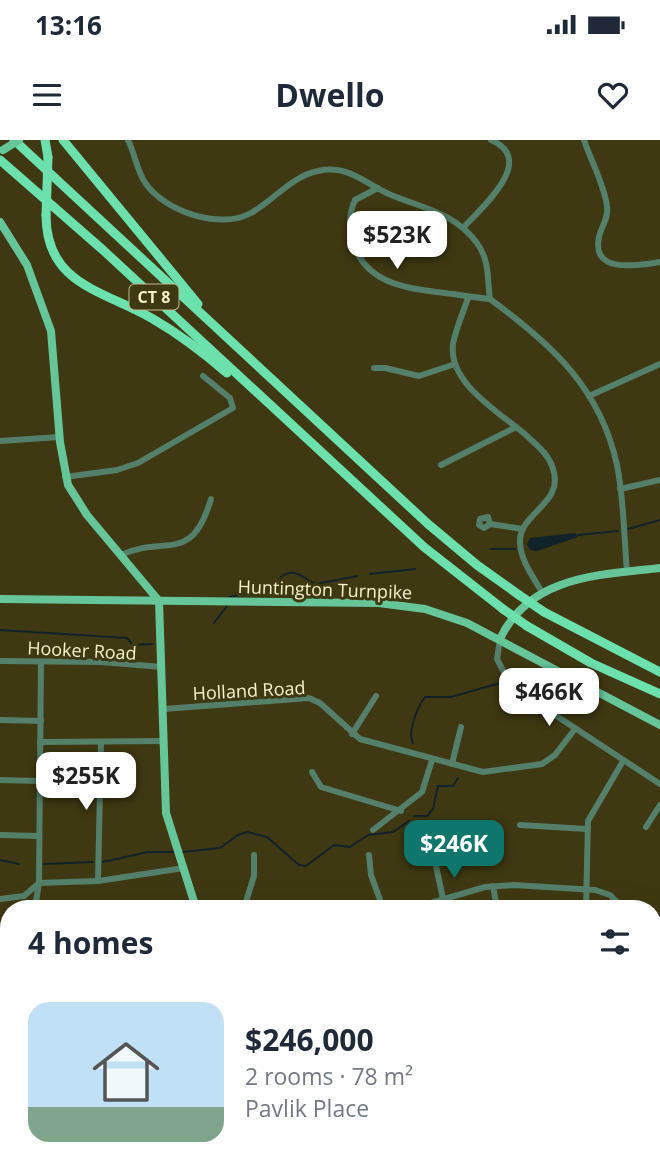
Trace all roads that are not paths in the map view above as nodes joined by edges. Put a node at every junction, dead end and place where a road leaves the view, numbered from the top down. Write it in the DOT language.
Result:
graph roads {
  1 [pos="16,140"];
  2 [pos="46,140"];
  3 [pos="62,140"];
  4 [pos="128,140"];
  5 [pos="491,140"];
  6 [pos="584,140"];
  7 [pos="0,152"];
  8 [pos="0,160"];
  9 [pos="378,188"];
  10 [pos="0,222"];
  11 [pos="463,228"];
  12 [pos="660,262"];
  13 [pos="468,298"];
  14 [pos="490,299"];
  15 [pos="455,364"];
  16 [pos="660,364"];
  17 [pos="374,368"];
  18 [pos="203,376"];
  19 [pos="271,378"];
  20 [pos="589,396"];
  21 [pos="516,427"];
  22 [pos="59,437"];
  23 [pos="305,438"];
  24 [pos="0,441"];
  25 [pos="441,465"];
  26 [pos="65,477"];
  27 [pos="660,480"];
  28 [pos="620,489"];
  29 [pos="211,499"];
  30 [pos="490,524"];
  31 [pos="523,529"];
  32 [pos="121,555"];
  33 [pos="660,568"];
  34 [pos="626,572"];
  35 [pos="542,592"];
  36 [pos="0,599"];
  37 [pos="159,601"];
  38 [pos="499,639"];
  39 [pos="605,646"];
  40 [pos="0,661"];
  41 [pos="41,662"];
  42 [pos="162,667"];
  43 [pos="660,667"];
  44 [pos="660,672"];
  45 [pos="660,694"];
  46 [pos="376,696"];
  47 [pos="164,709"];
  48 [pos="0,720"];
  49 [pos="41,721"];
  50 [pos="660,725"];
  51 [pos="461,727"];
  52 [pos="576,729"];
  53 [pos="352,734"];
  54 [pos="164,741"];
  55 [pos="40,742"];
  56 [pos="101,743"];
  57 [pos="432,760"];
  58 [pos="623,761"];
  59 [pos="452,764"];
  60 [pos="312,772"];
  61 [pos="0,780"];
  62 [pos="39,781"];
  63 [pos="660,784"];
  64 [pos="660,805"];
  65 [pos="401,811"];
  66 [pos="520,825"];
  67 [pos="646,827"];
  68 [pos="587,829"];
  69 [pos="373,830"];
  70 [pos="0,835"];
  71 [pos="38,836"];
  72 [pos="254,855"];
  73 [pos="369,855"];
  74 [pos="441,856"];
  75 [pos="183,865"];
  76 [pos="99,881"];
  77 [pos="39,883"];
  78 [pos="493,886"];
  79 [pos="587,889"];
  80 [pos="0,899"];
  81 [pos="444,899"];
  82 [pos="36,900"];
  83 [pos="194,900"];
  84 [pos="247,900"];
  85 [pos="380,900"];
  86 [pos="441,900"];
  87 [pos="496,900"];
  88 [pos="586,900"];
  89 [pos="615,900"];
  1 -- 7 [label="main road, bridge"];
  1 -- 19 [label="highway, CT 8"];
  2 -- 23 [label="highway, bridge"];
  3 -- 19 [label="highway"];
  4 -- 9 [label="street"];
  5 -- 11 [label="street"];
  6 -- 12 [label="street"];
  8 -- 23 [label="highway, CT 8"];
  9 -- 11 [label="street"];
  9 -- 13 [label="street"];
  10 -- 22 [label="main road"];
  11 -- 14 [label="street"];
  13 -- 14 [label="street"];
  13 -- 15 [label="street"];
  14 -- 20 [label="street"];
  15 -- 17 [label="street"];
  15 -- 21 [label="street"];
  16 -- 20 [label="street"];
  18 -- 26 [label="street"];
  19 -- 39 [label="highway, CT 8, bridge"];
  20 -- 28 [label="street"];
  21 -- 25 [label="street"];
  21 -- 31 [label="street"];
  22 -- 24 [label="street"];
  22 -- 26 [label="main road"];
  23 -- 45 [label="highway, CT 8, bridge"];
  26 -- 32 [label="main road"];
  27 -- 28 [label="street"];
  28 -- 34 [label="street"];
  29 -- 32 [label="street"];
  30 -- 31 [label="street"];
  31 -- 35 [label="street"];
  32 -- 37 [label="main road"];
  33 -- 34 [label="main road"];
  34 -- 35 [label="main road"];
  35 -- 38 [label="main road"];
  36 -- 37 [label="main road, Huntington Turnpike"];
  37 -- 38 [label="main road, Huntington Turnpike"];
  37 -- 42 [label="main road"];
  38 -- 50 [label="main road, Huntington Turnpike"];
  38 -- 52 [label="street"];
  39 -- 43 [label="highway"];
  39 -- 44 [label="highway, CT 8"];
  40 -- 41 [label="street, Hooker Road"];
  41 -- 42 [label="street, Hooker Road"];
  41 -- 49 [label="street"];
  42 -- 47 [label="main road"];
  46 -- 53 [label="street"];
  47 -- 53 [label="street, Holland Road"];
  47 -- 54 [label="main road"];
  48 -- 49 [label="street"];
  49 -- 55 [label="street"];
  51 -- 59 [label="street"];
  52 -- 58 [label="street"];
  52 -- 59 [label="street, Holland Road"];
  53 -- 57 [label="street, Holland Road"];
  54 -- 56 [label="street"];
  54 -- 75 [label="main road"];
  55 -- 56 [label="street"];
  55 -- 62 [label="street"];
  56 -- 76 [label="street"];
  57 -- 59 [label="street, Holland Road"];
  57 -- 65 [label="street"];
  58 -- 63 [label="street"];
  58 -- 68 [label="street"];
  60 -- 65 [label="street"];
  61 -- 62 [label="street"];
  62 -- 71 [label="street"];
  64 -- 67 [label="street"];
  65 -- 69 [label="street"];
  66 -- 68 [label="street"];
  68 -- 79 [label="street"];
  70 -- 71 [label="street"];
  71 -- 77 [label="street"];
  72 -- 84 [label="street"];
  73 -- 85 [label="street"];
  74 -- 81 [label="street"];
  75 -- 76 [label="street"];
  75 -- 83 [label="main road"];
  76 -- 77 [label="street"];
  77 -- 80 [label="street"];
  77 -- 82 [label="street"];
  78 -- 79 [label="street"];
  78 -- 81 [label="street"];
  78 -- 87 [label="street"];
  79 -- 88 [label="street"];
  79 -- 89 [label="street"];
  81 -- 86 [label="street"];
}
